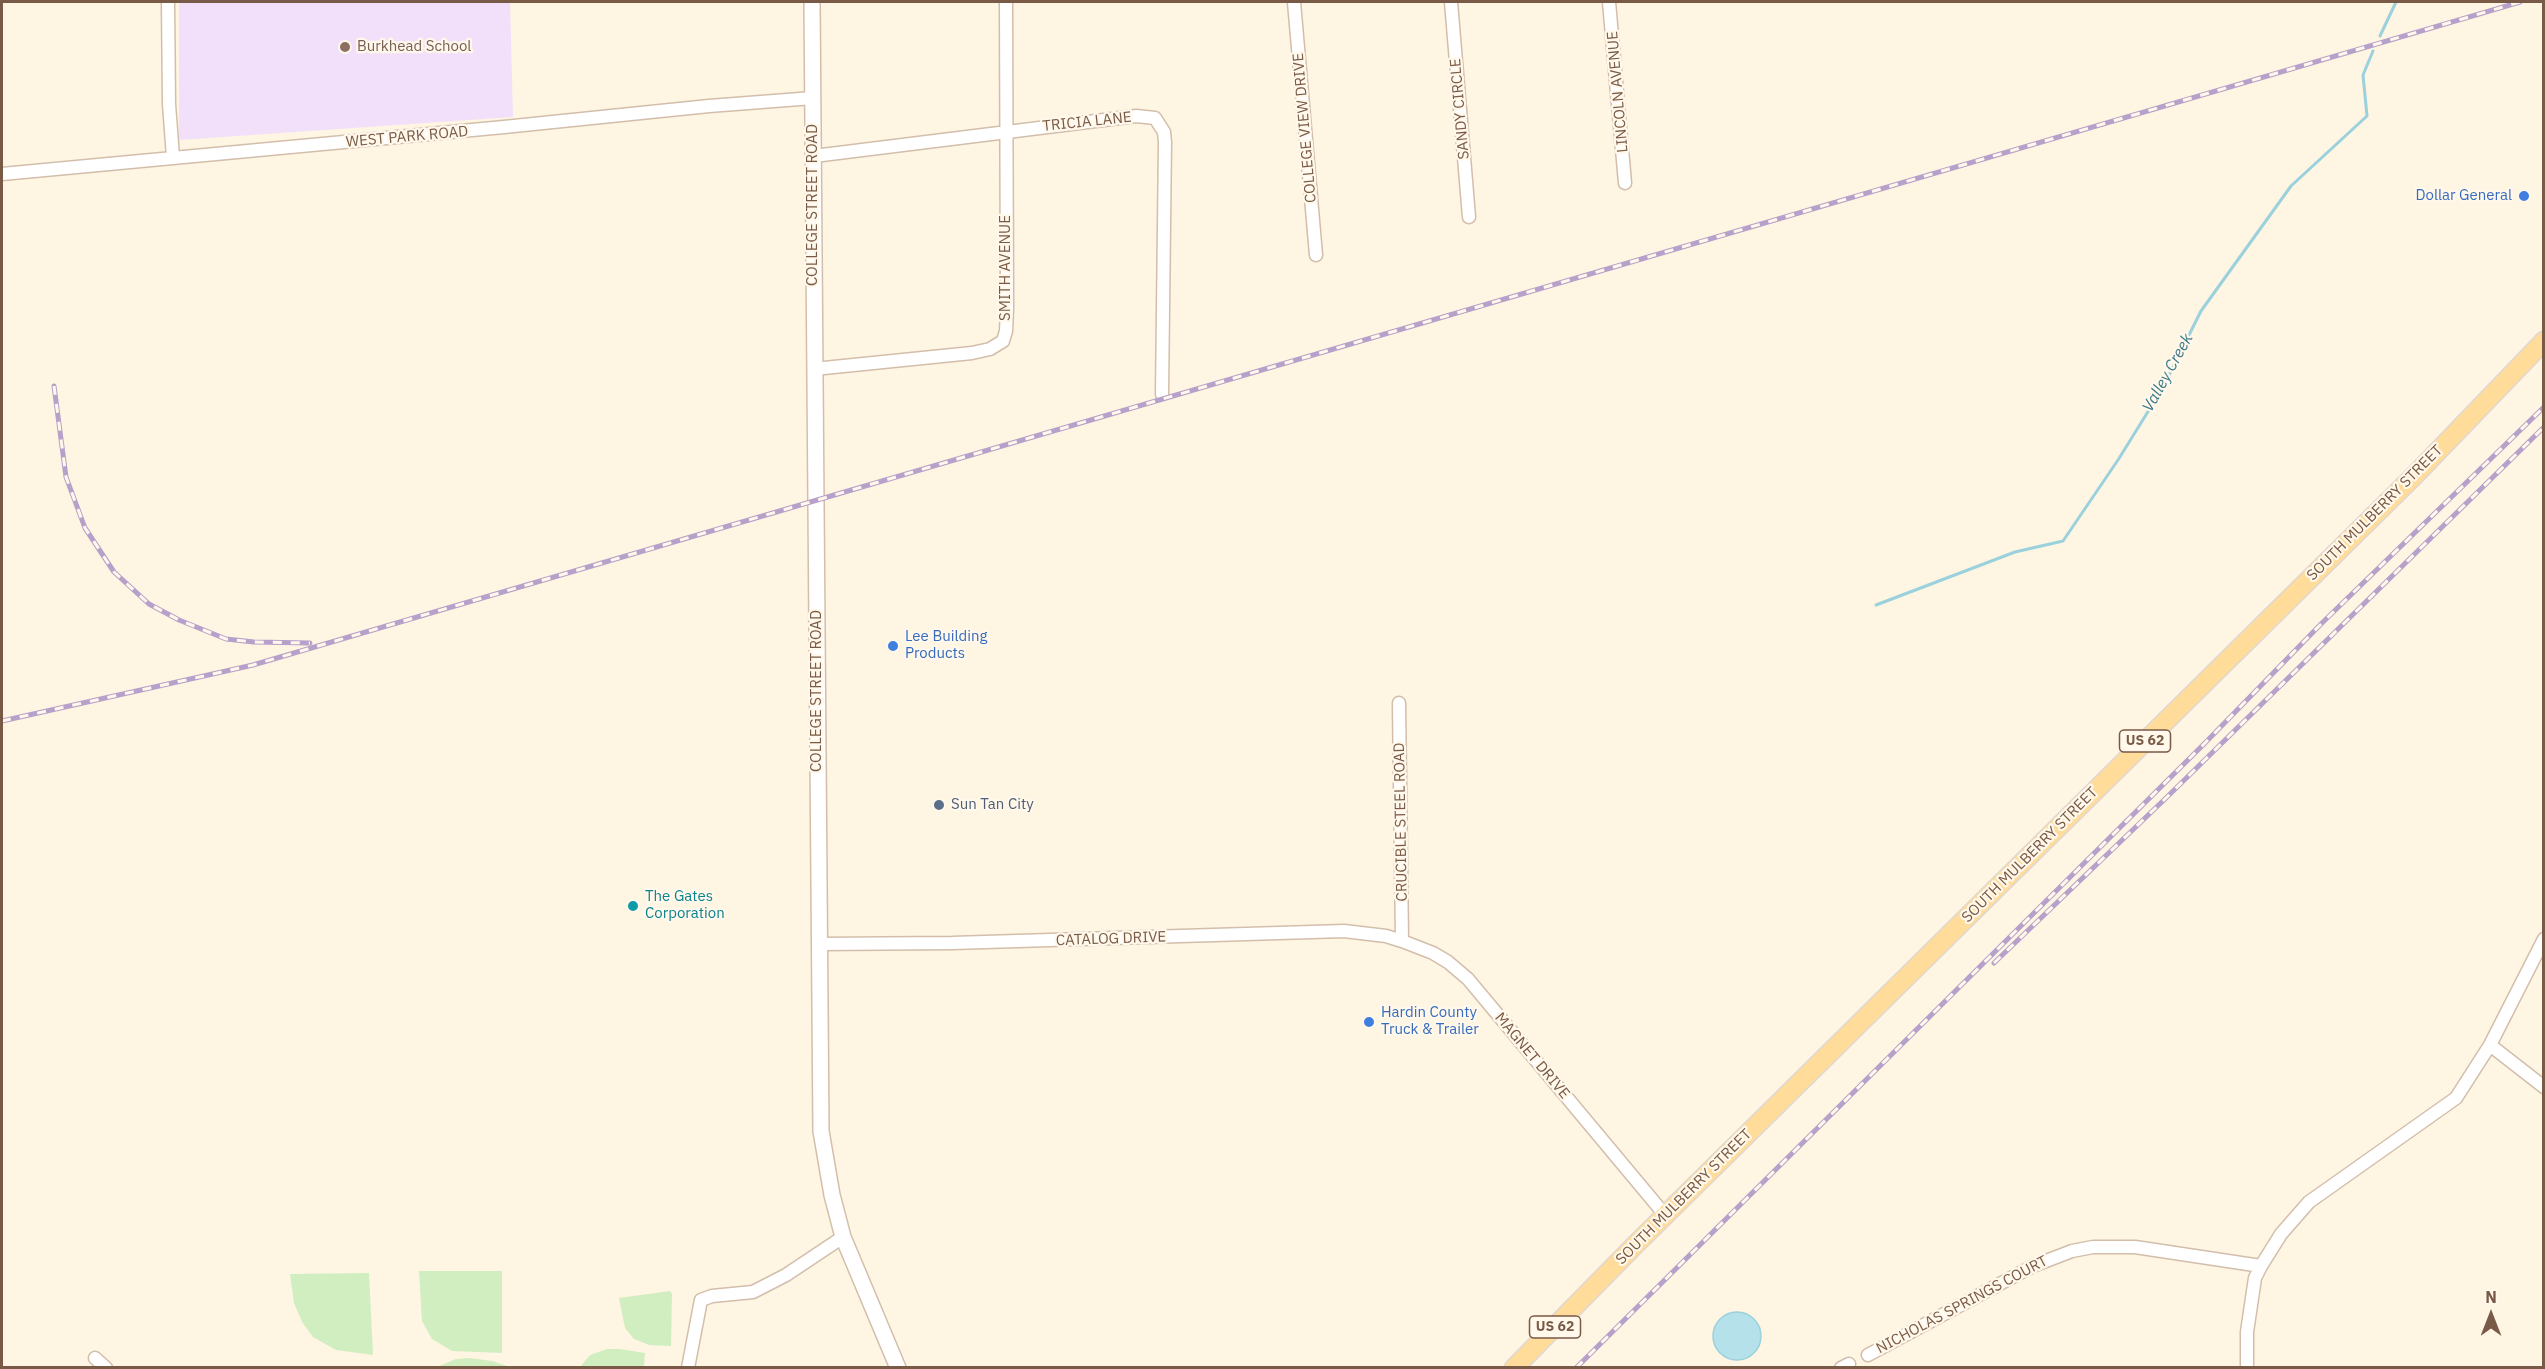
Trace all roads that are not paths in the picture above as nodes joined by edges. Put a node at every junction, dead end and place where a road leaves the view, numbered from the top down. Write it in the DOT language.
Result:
graph roads {
  1 [pos="168,2"];
  2 [pos="812,2"];
  3 [pos="1006,2"];
  4 [pos="1294,2"];
  5 [pos="1451,2"];
  6 [pos="1609,2"];
  7 [pos="813,98"];
  8 [pos="1006,131"];
  9 [pos="814,156"];
  10 [pos="173,157"];
  11 [pos="2,174"];
  12 [pos="1626,183"];
  13 [pos="1469,217"];
  14 [pos="1316,255"];
  15 [pos="2544,341"];
  16 [pos="814,369"];
  17 [pos="1162,394"];
  18 [pos="1399,703"];
  19 [pos="2544,939"];
  20 [pos="1402,941"];
  21 [pos="819,944"];
  22 [pos="2490,1045"];
  23 [pos="2544,1087"];
  24 [pos="1665,1215"];
  25 [pos="843,1237"];
  26 [pos="2261,1266"];
  27 [pos="1868,1355"];
  28 [pos="95,1358"];
  29 [pos="106,1368"];
  30 [pos="688,1368"];
  31 [pos="898,1368"];
  32 [pos="1514,1368"];
  33 [pos="2247,1368"];
  1 -- 10 [label="street"];
  2 -- 7 [label="street, COLLEGE STREET ROAD"];
  3 -- 8 [label="street, SMITH AVENUE"];
  4 -- 14 [label="street, COLLEGE VIEW DRIVE"];
  5 -- 13 [label="street, SANDY CIRCLE"];
  6 -- 12 [label="street, LINCOLN AVENUE"];
  7 -- 9 [label="street, COLLEGE STREET ROAD"];
  7 -- 10 [label="street, WEST PARK ROAD"];
  8 -- 9 [label="street, TRICIA LANE"];
  8 -- 16 [label="street, SMITH AVENUE"];
  8 -- 17 [label="street, TRICIA LANE"];
  9 -- 16 [label="street, COLLEGE STREET ROAD"];
  10 -- 11 [label="street, WEST PARK ROAD"];
  15 -- 24 [label="main road, SOUTH MULBERRY STREET / US 62"];
  16 -- 21 [label="street, COLLEGE STREET ROAD"];
  18 -- 20 [label="street, CRUCIBLE STEEL ROAD"];
  19 -- 22 [label="street"];
  20 -- 21 [label="street, CATALOG DRIVE"];
  20 -- 24 [label="street, MAGNET DRIVE"];
  21 -- 25 [label="street, COLLEGE STREET ROAD"];
  22 -- 23 [label="street"];
  22 -- 26 [label="street"];
  24 -- 32 [label="main road, SOUTH MULBERRY STREET / US 62"];
  25 -- 30 [label="street"];
  25 -- 31 [label="street, COLLEGE STREET ROAD"];
  26 -- 27 [label="street, NICHOLAS SPRINGS COURT"];
  26 -- 33 [label="street"];
  28 -- 29 [label="street"];
}
